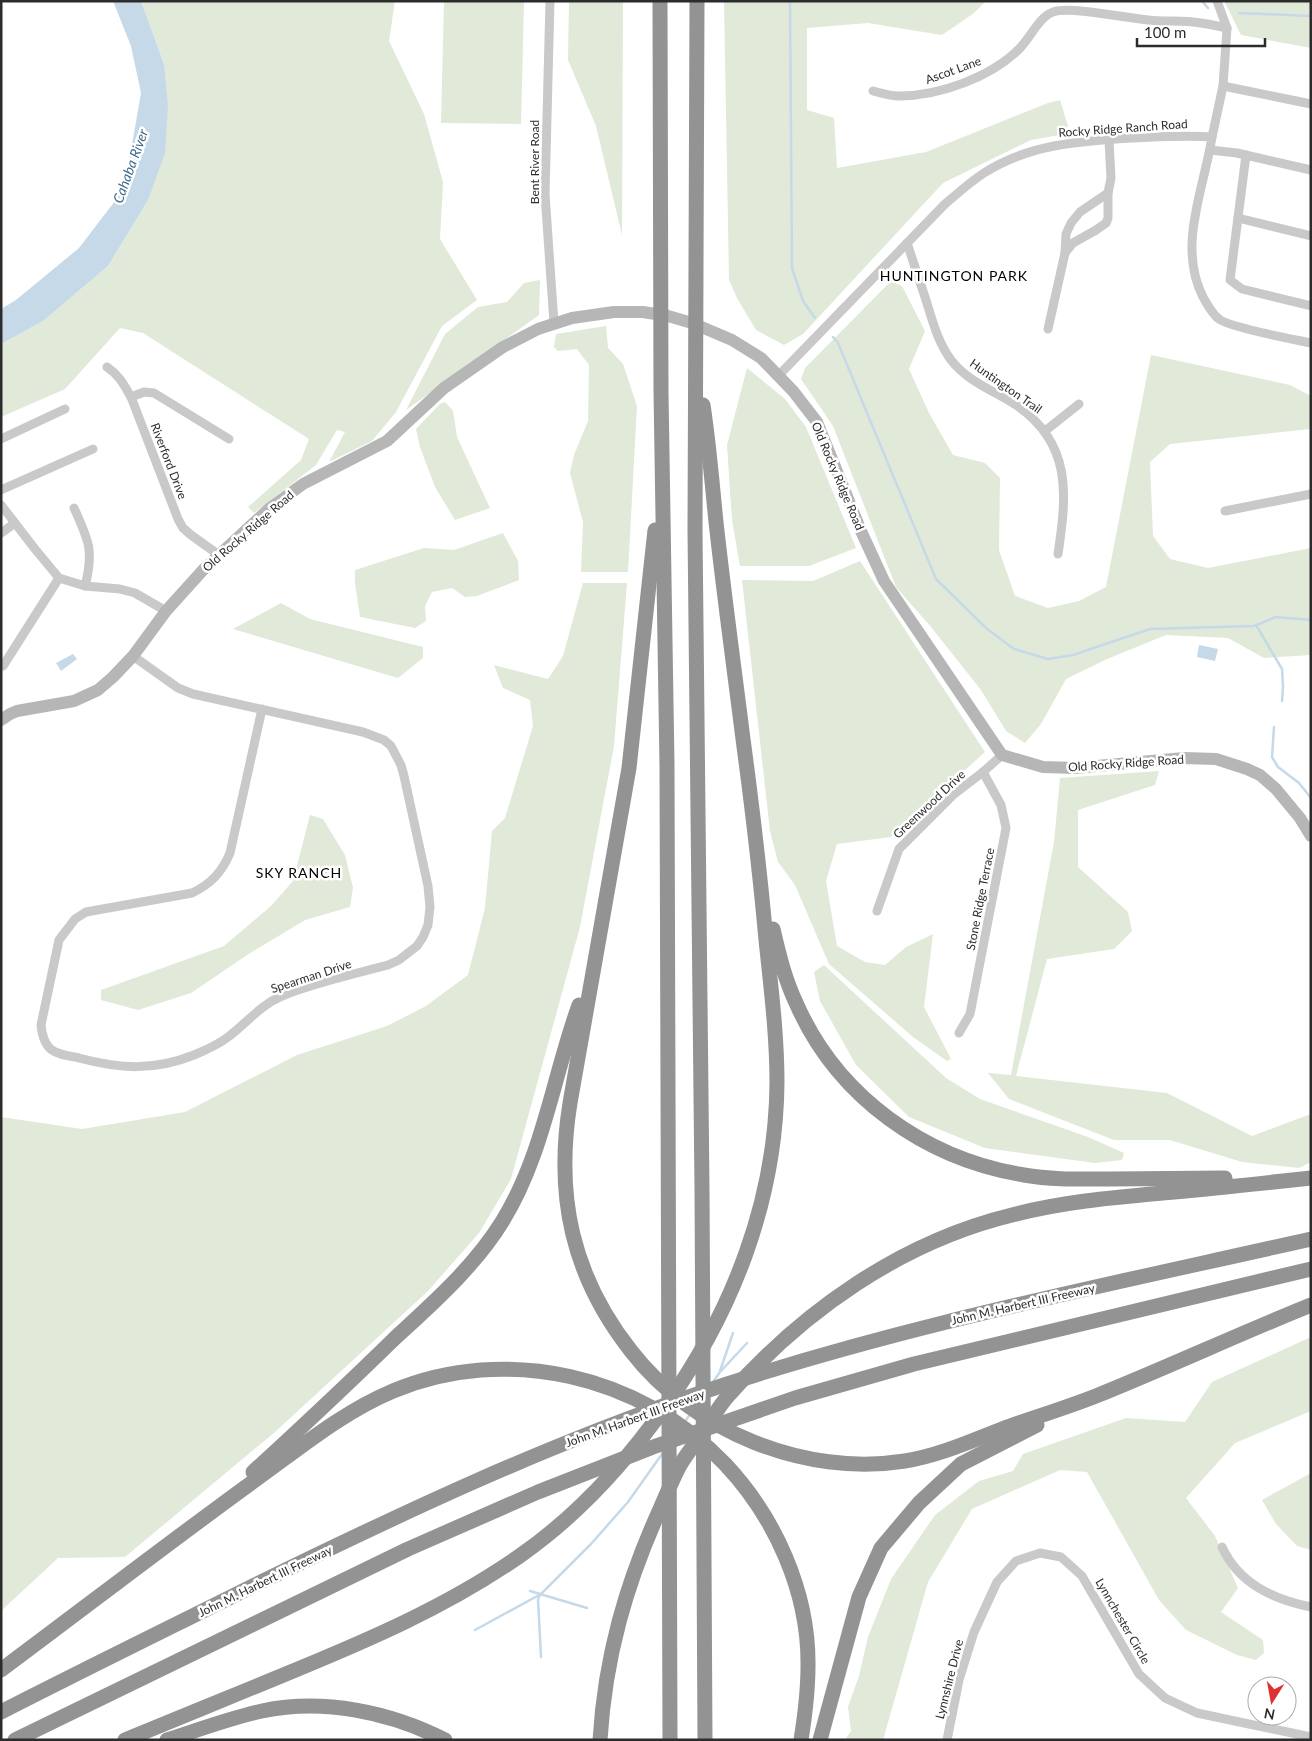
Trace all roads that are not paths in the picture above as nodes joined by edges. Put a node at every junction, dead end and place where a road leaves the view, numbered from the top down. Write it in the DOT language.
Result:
graph roads {
  1 [pos="550,1"];
  2 [pos="660,1"];
  3 [pos="697,1"];
  4 [pos="1217,1"];
  5 [pos="1227,28"];
  6 [pos="1223,86"];
  7 [pos="873,91"];
  8 [pos="1311,104"];
  9 [pos="1212,137"];
  10 [pos="1108,140"];
  11 [pos="1210,150"];
  12 [pos="1246,155"];
  13 [pos="1311,170"];
  14 [pos="1108,193"];
  15 [pos="1238,218"];
  16 [pos="1311,236"];
  17 [pos="907,243"];
  18 [pos="1065,253"];
  19 [pos="1311,306"];
  20 [pos="554,323"];
  21 [pos="1048,330"];
  22 [pos="1311,343"];
  23 [pos="696,356"];
  24 [pos="107,367"];
  25 [pos="779,376"];
  26 [pos="131,397"];
  27 [pos="1079,404"];
  28 [pos="65,409"];
  29 [pos="1045,431"];
  30 [pos="1,439"];
  31 [pos="229,439"];
  32 [pos="93,449"];
  33 [pos="662,459"];
  34 [pos="1,490"];
  35 [pos="1311,494"];
  36 [pos="1,504"];
  37 [pos="74,508"];
  38 [pos="1225,511"];
  39 [pos="15,523"];
  40 [pos="1,533"];
  41 [pos="1058,554"];
  42 [pos="219,555"];
  43 [pos="59,578"];
  44 [pos="85,586"];
  45 [pos="166,611"];
  46 [pos="133,656"];
  47 [pos="3,666"];
  48 [pos="262,709"];
  49 [pos="1,720"];
  50 [pos="1002,754"];
  51 [pos="983,772"];
  52 [pos="1311,836"];
  53 [pos="758,859"];
  54 [pos="877,911"];
  55 [pos="592,968"];
  56 [pos="959,1033"];
  57 [pos="1310,1178"];
  58 [pos="1311,1239"];
  59 [pos="1311,1269"];
  60 [pos="1311,1305"];
  61 [pos="1096,1396"];
  62 [pos="208,1514"];
  63 [pos="1222,1547"];
  64 [pos="1082,1576"];
  65 [pos="1311,1607"];
  66 [pos="1,1670"];
  67 [pos="1,1712"];
  68 [pos="1311,1737"];
  69 [pos="15,1740"];
  70 [pos="125,1740"];
  71 [pos="167,1740"];
  72 [pos="445,1740"];
  73 [pos="600,1740"];
  74 [pos="670,1740"];
  75 [pos="705,1740"];
  76 [pos="801,1740"];
  77 [pos="820,1740"];
  78 [pos="947,1740"];
  1 -- 20 [label="street, Bent River Road"];
  2 -- 33 [label="highway"];
  3 -- 23 [label="highway"];
  4 -- 5 [label="street"];
  5 -- 6 [label="street"];
  5 -- 7 [label="street, Ascot Lane"];
  6 -- 8 [label="street"];
  6 -- 9 [label="street"];
  9 -- 10 [label="street, Rocky Ridge Ranch Road"];
  9 -- 11 [label="street"];
  10 -- 14 [label="street"];
  10 -- 17 [label="street, Rocky Ridge Ranch Road"];
  11 -- 12 [label="street"];
  11 -- 22 [label="street"];
  12 -- 13 [label="street"];
  12 -- 15 [label="street"];
  14 -- 18 [label="street"];
  14 -- 18 [label="street"];
  15 -- 16 [label="street"];
  15 -- 19 [label="street"];
  17 -- 25 [label="street, Rocky Ridge Ranch Road"];
  17 -- 29 [label="street, Huntington Trail"];
  18 -- 21 [label="street"];
  20 -- 25 [label="street, Old Rocky Ridge Road"];
  20 -- 42 [label="street, Old Rocky Ridge Road"];
  23 -- 53 [label="highway"];
  23 -- 75 [label="highway"];
  24 -- 26 [label="street, Riverford Drive"];
  25 -- 50 [label="street, Old Rocky Ridge Road"];
  26 -- 31 [label="street"];
  26 -- 42 [label="street, Riverford Drive"];
  27 -- 29 [label="street"];
  28 -- 30 [label="street"];
  29 -- 41 [label="street, Huntington Trail"];
  32 -- 34 [label="street"];
  33 -- 55 [label="highway"];
  33 -- 74 [label="highway"];
  35 -- 38 [label="street"];
  36 -- 39 [label="street"];
  37 -- 44 [label="street"];
  39 -- 40 [label="street"];
  39 -- 43 [label="street"];
  42 -- 45 [label="street, Old Rocky Ridge Road"];
  43 -- 44 [label="street"];
  43 -- 47 [label="street"];
  44 -- 45 [label="street"];
  45 -- 46 [label="street, Old Rocky Ridge Road"];
  46 -- 48 [label="street, Spearman Drive"];
  46 -- 49 [label="street, Old Rocky Ridge Road"];
  48 -- 48 [label="street, Spearman Drive"];
  50 -- 51 [label="street, Greenwood Drive"];
  50 -- 52 [label="street, Old Rocky Ridge Road"];
  51 -- 54 [label="street, Greenwood Drive"];
  51 -- 56 [label="street, Stone Ridge Terrace"];
  53 -- 57 [label="highway"];
  53 -- 70 [label="highway"];
  55 -- 61 [label="highway"];
  55 -- 62 [label="highway"];
  57 -- 73 [label="highway"];
  58 -- 67 [label="highway, John M. Harbert III Freeway"];
  59 -- 69 [label="highway"];
  60 -- 61 [label="highway"];
  61 -- 77 [label="highway"];
  62 -- 66 [label="highway"];
  62 -- 76 [label="highway"];
  63 -- 65 [label="street"];
  64 -- 68 [label="street, Lynnchester Circle"];
  64 -- 78 [label="street, Lynnshire Drive"];
  71 -- 72 [label="highway"];
}
